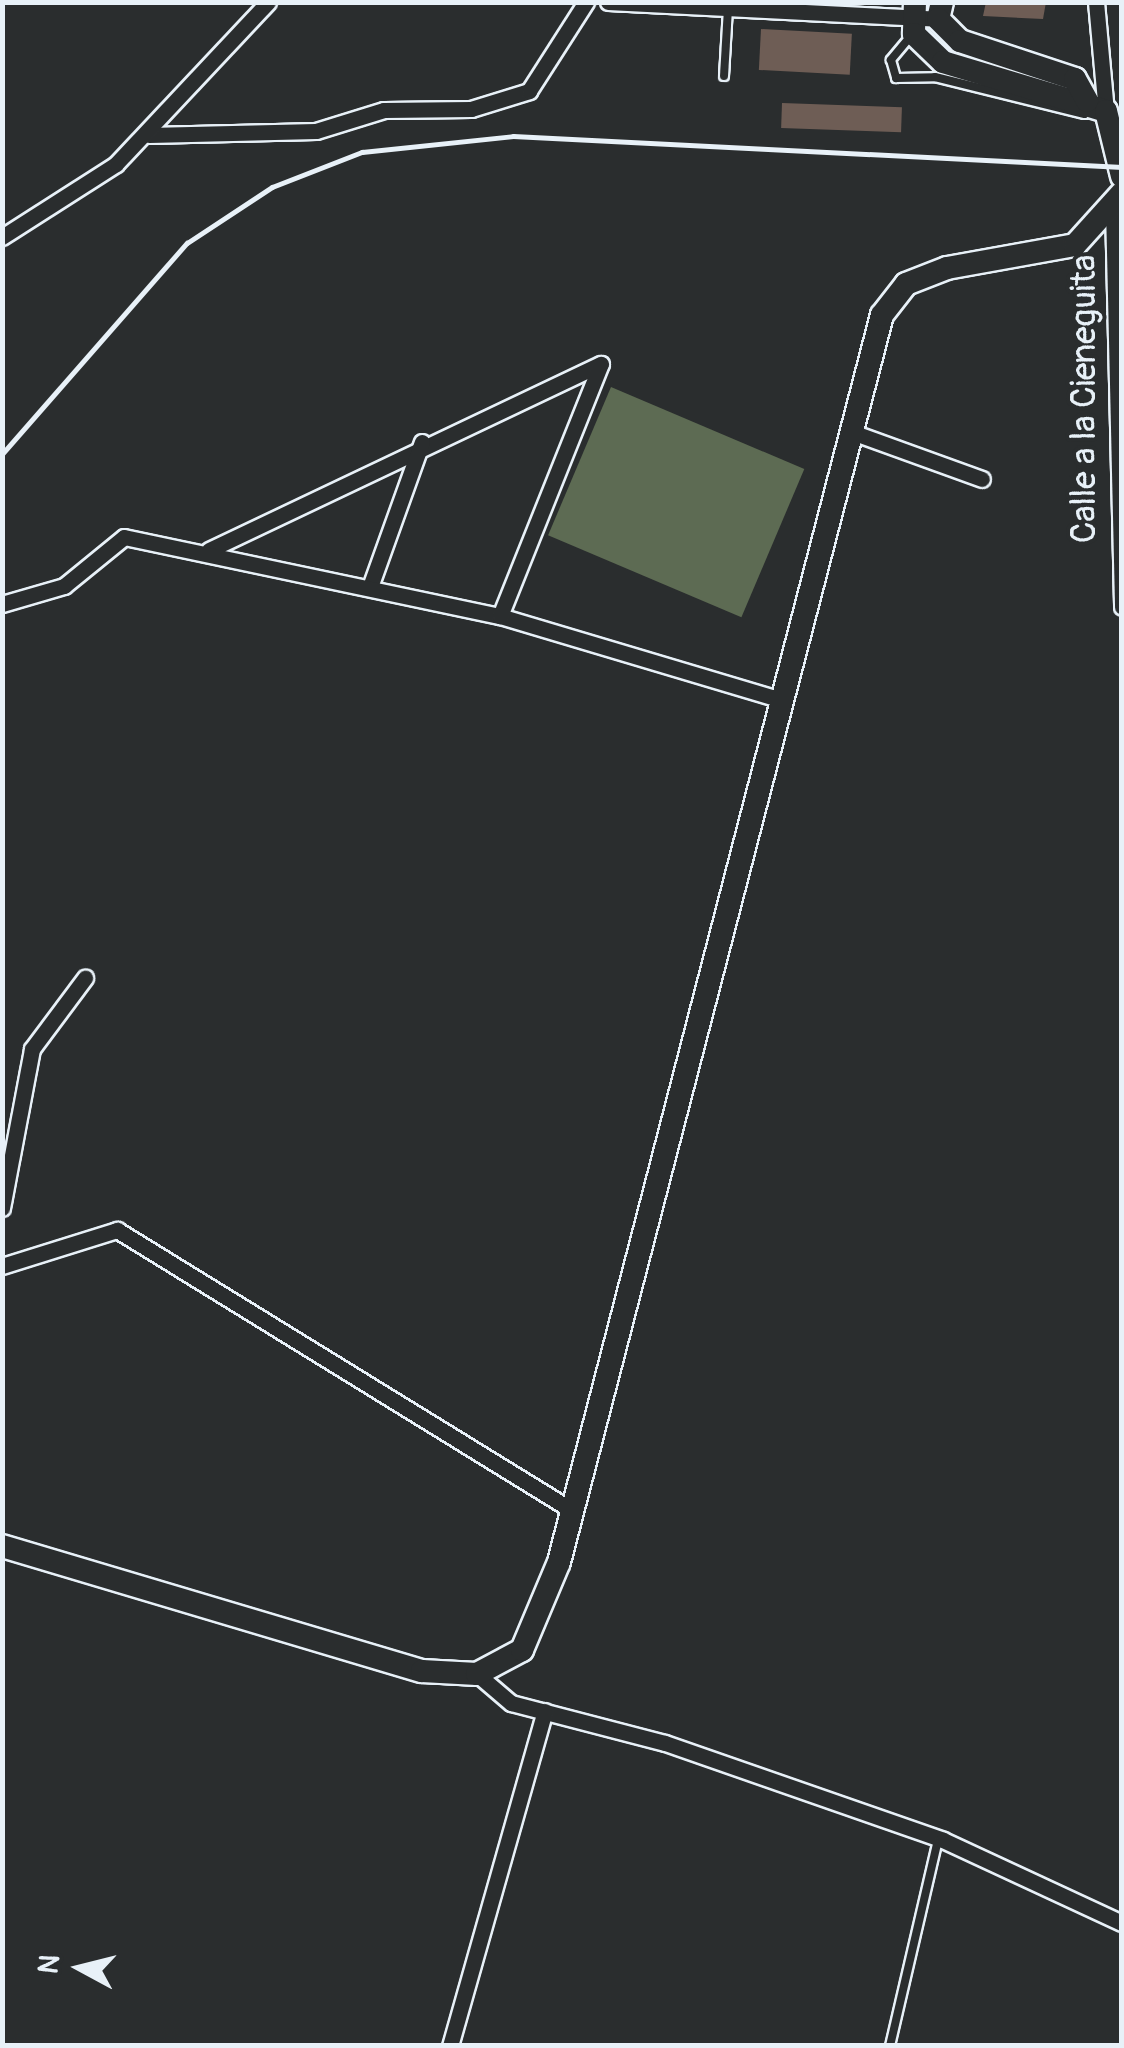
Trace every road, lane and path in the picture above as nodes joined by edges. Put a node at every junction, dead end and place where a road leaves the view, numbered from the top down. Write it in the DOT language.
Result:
graph roads {
  1 [pos="268,2"];
  2 [pos="586,2"];
  3 [pos="608,2"];
  4 [pos="1096,2"];
  5 [pos="728,8"];
  6 [pos="940,11"];
  7 [pos="914,20"];
  8 [pos="724,76"];
  9 [pos="1107,118"];
  10 [pos="149,135"];
  11 [pos="1122,176"];
  12 [pos="1117,200"];
  13 [pos="2,237"];
  14 [pos="852,432"];
  15 [pos="1121,440"];
  16 [pos="422,442"];
  17 [pos="982,479"];
  18 [pos="209,550"];
  19 [pos="370,587"];
  20 [pos="2,604"];
  21 [pos="1122,608"];
  22 [pos="500,616"];
  23 [pos="781,700"];
  24 [pos="86,978"];
  25 [pos="2,1208"];
  26 [pos="2,1266"];
  27 [pos="572,1511"];
  28 [pos="2,1546"];
  29 [pos="477,1674"];
  30 [pos="544,1711"];
  31 [pos="938,1838"];
  32 [pos="1122,1923"];
  33 [pos="450,2046"];
  34 [pos="890,2046"];
  1 -- 10 [label="street"];
  2 -- 10 [label="street"];
  3 -- 5 [label="street"];
  4 -- 9 [label="street"];
  5 -- 7 [label="street"];
  5 -- 8 [label="lane"];
  6 -- 7 [label="street"];
  6 -- 9 [label="main road"];
  7 -- 9 [label="main road"];
  7 -- 9 [label="lane"];
  9 -- 11 [label="main road"];
  10 -- 13 [label="street"];
  12 -- 14 [label="main road"];
  12 -- 15 [label="street, Calle a la Cieneguita"];
  14 -- 17 [label="street"];
  14 -- 23 [label="main road"];
  15 -- 21 [label="street, Calle a la Cieneguita"];
  16 -- 18 [label="street"];
  16 -- 19 [label="street"];
  16 -- 22 [label="street"];
  18 -- 19 [label="street"];
  18 -- 20 [label="street"];
  19 -- 22 [label="street"];
  22 -- 23 [label="street"];
  23 -- 27 [label="main road"];
  24 -- 25 [label="street"];
  26 -- 27 [label="street"];
  27 -- 29 [label="main road"];
  28 -- 29 [label="main road"];
  29 -- 30 [label="street"];
  30 -- 31 [label="street"];
  30 -- 33 [label="street"];
  31 -- 32 [label="street"];
  31 -- 34 [label="lane"];
}
